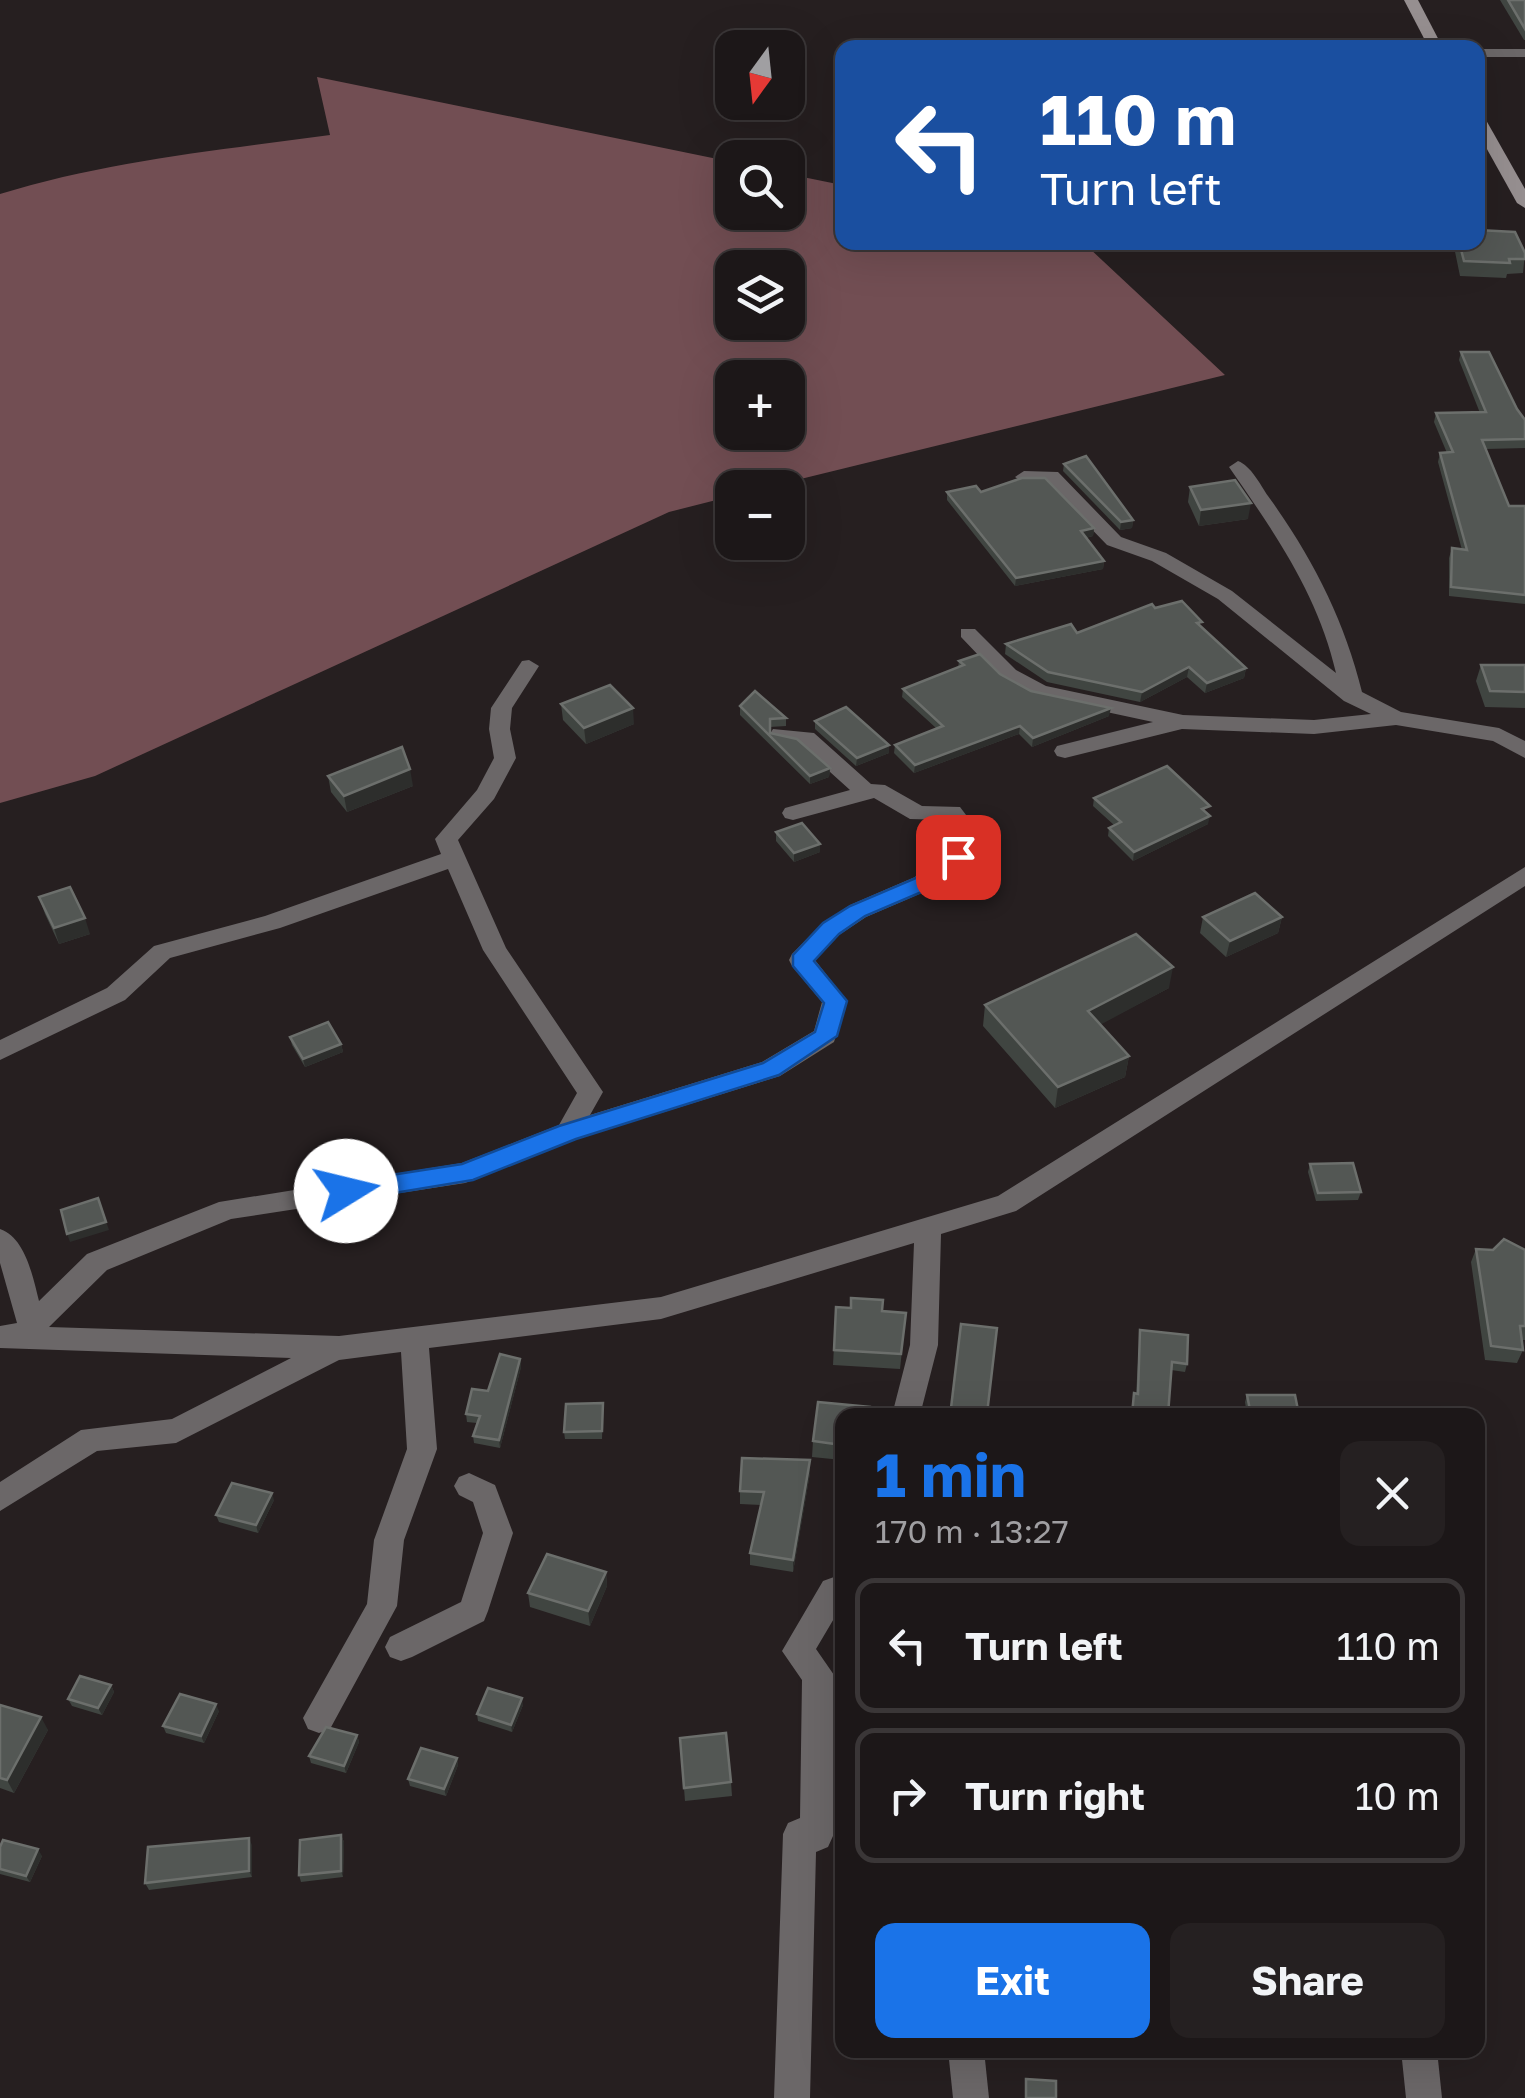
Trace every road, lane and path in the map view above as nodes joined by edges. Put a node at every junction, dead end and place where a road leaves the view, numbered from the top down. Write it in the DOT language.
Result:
graph roads {
  1 [pos="1411,0"];
  2 [pos="1432,40"];
  3 [pos="1485,53"];
  4 [pos="1525,53"];
  5 [pos="1485,132"];
  6 [pos="1525,203"];
  7 [pos="1238,466"];
  8 [pos="1024,476"];
  9 [pos="968,633"];
  10 [pos="529,666"];
  11 [pos="1352,696"];
  12 [pos="1396,718"];
  13 [pos="1183,722"];
  14 [pos="781,734"];
  15 [pos="1065,751"];
  16 [pos="1525,751"];
  17 [pos="866,793"];
  18 [pos="793,812"];
  19 [pos="454,858"];
  20 [pos="1525,875"];
  21 [pos="0,1051"];
  22 [pos="568,1132"];
  23 [pos="928,1228"];
  24 [pos="0,1240"];
  25 [pos="18,1333"];
  26 [pos="414,1339"];
  27 [pos="338,1348"];
  28 [pos="908,1408"];
  29 [pos="469,1486"];
  30 [pos="0,1498"];
  31 [pos="834,1590"];
  32 [pos="401,1646"];
  33 [pos="319,1718"];
  34 [pos="967,2058"];
  35 [pos="1420,2058"];
  36 [pos="792,2098"];
  37 [pos="971,2098"];
  38 [pos="1424,2098"];
  1 -- 2 [label="main road"];
  3 -- 4 [label="street"];
  5 -- 6 [label="main road"];
  7 -- 11 [label="street"];
  8 -- 11 [label="street"];
  9 -- 13 [label="street"];
  10 -- 19 [label="street"];
  11 -- 12 [label="street"];
  12 -- 13 [label="street"];
  12 -- 16 [label="street"];
  13 -- 15 [label="street"];
  14 -- 17 [label="street"];
  17 -- 18 [label="street"];
  17 -- 22 [label="street"];
  19 -- 21 [label="street"];
  19 -- 22 [label="street"];
  20 -- 23 [label="street"];
  22 -- 25 [label="street"];
  23 -- 26 [label="street"];
  23 -- 28 [label="street"];
  24 -- 25 [label="street"];
  25 -- 27 [label="street"];
  26 -- 27 [label="street"];
  26 -- 33 [label="street"];
  27 -- 30 [label="street"];
  29 -- 32 [label="street"];
  31 -- 36 [label="street"];
  34 -- 37 [label="street"];
  35 -- 38 [label="street"];
}
